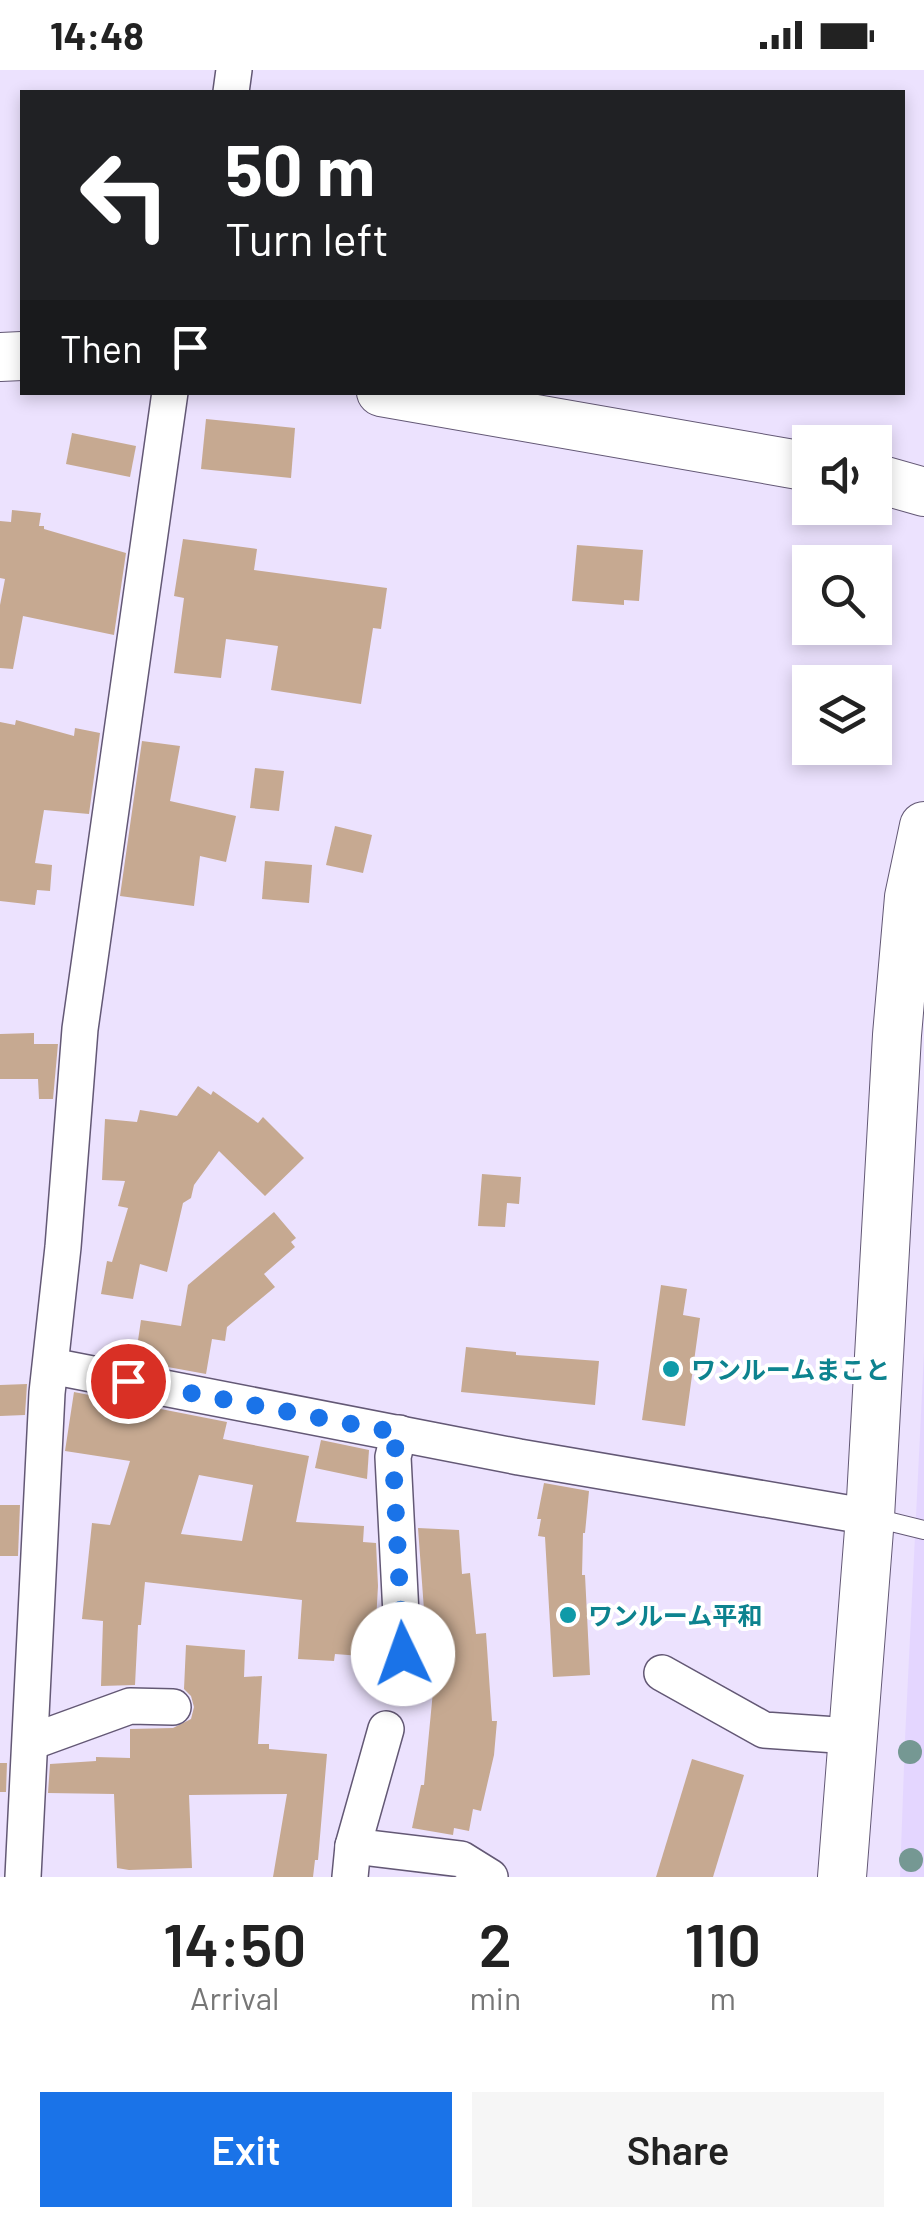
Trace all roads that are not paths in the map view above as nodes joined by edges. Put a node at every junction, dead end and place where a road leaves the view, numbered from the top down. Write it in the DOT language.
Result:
graph roads {
  1 [pos="170,395"];
  2 [pos="397,395"];
  3 [pos="792,464"];
  4 [pos="892,483"];
  5 [pos="924,492"];
  6 [pos="924,826"];
  7 [pos="51,1366"];
  8 [pos="399,1433"];
  9 [pos="870,1517"];
  10 [pos="924,1530"];
  11 [pos="403,1654"];
  12 [pos="662,1674"];
  13 [pos="173,1707"];
  14 [pos="386,1729"];
  15 [pos="851,1736"];
  16 [pos="31,1742"];
  17 [pos="352,1861"];
  18 [pos="23,1877"];
  19 [pos="490,1877"];
  20 [pos="842,1877"];
  1 -- 7 [label="street"];
  2 -- 3 [label="street"];
  4 -- 5 [label="street"];
  6 -- 9 [label="street"];
  7 -- 8 [label="street"];
  7 -- 16 [label="street"];
  8 -- 9 [label="street"];
  8 -- 11 [label="street"];
  9 -- 10 [label="lane"];
  9 -- 15 [label="street"];
  12 -- 15 [label="street"];
  13 -- 16 [label="street"];
  14 -- 17 [label="street"];
  15 -- 20 [label="street"];
  16 -- 18 [label="street"];
  17 -- 19 [label="street"];
}
